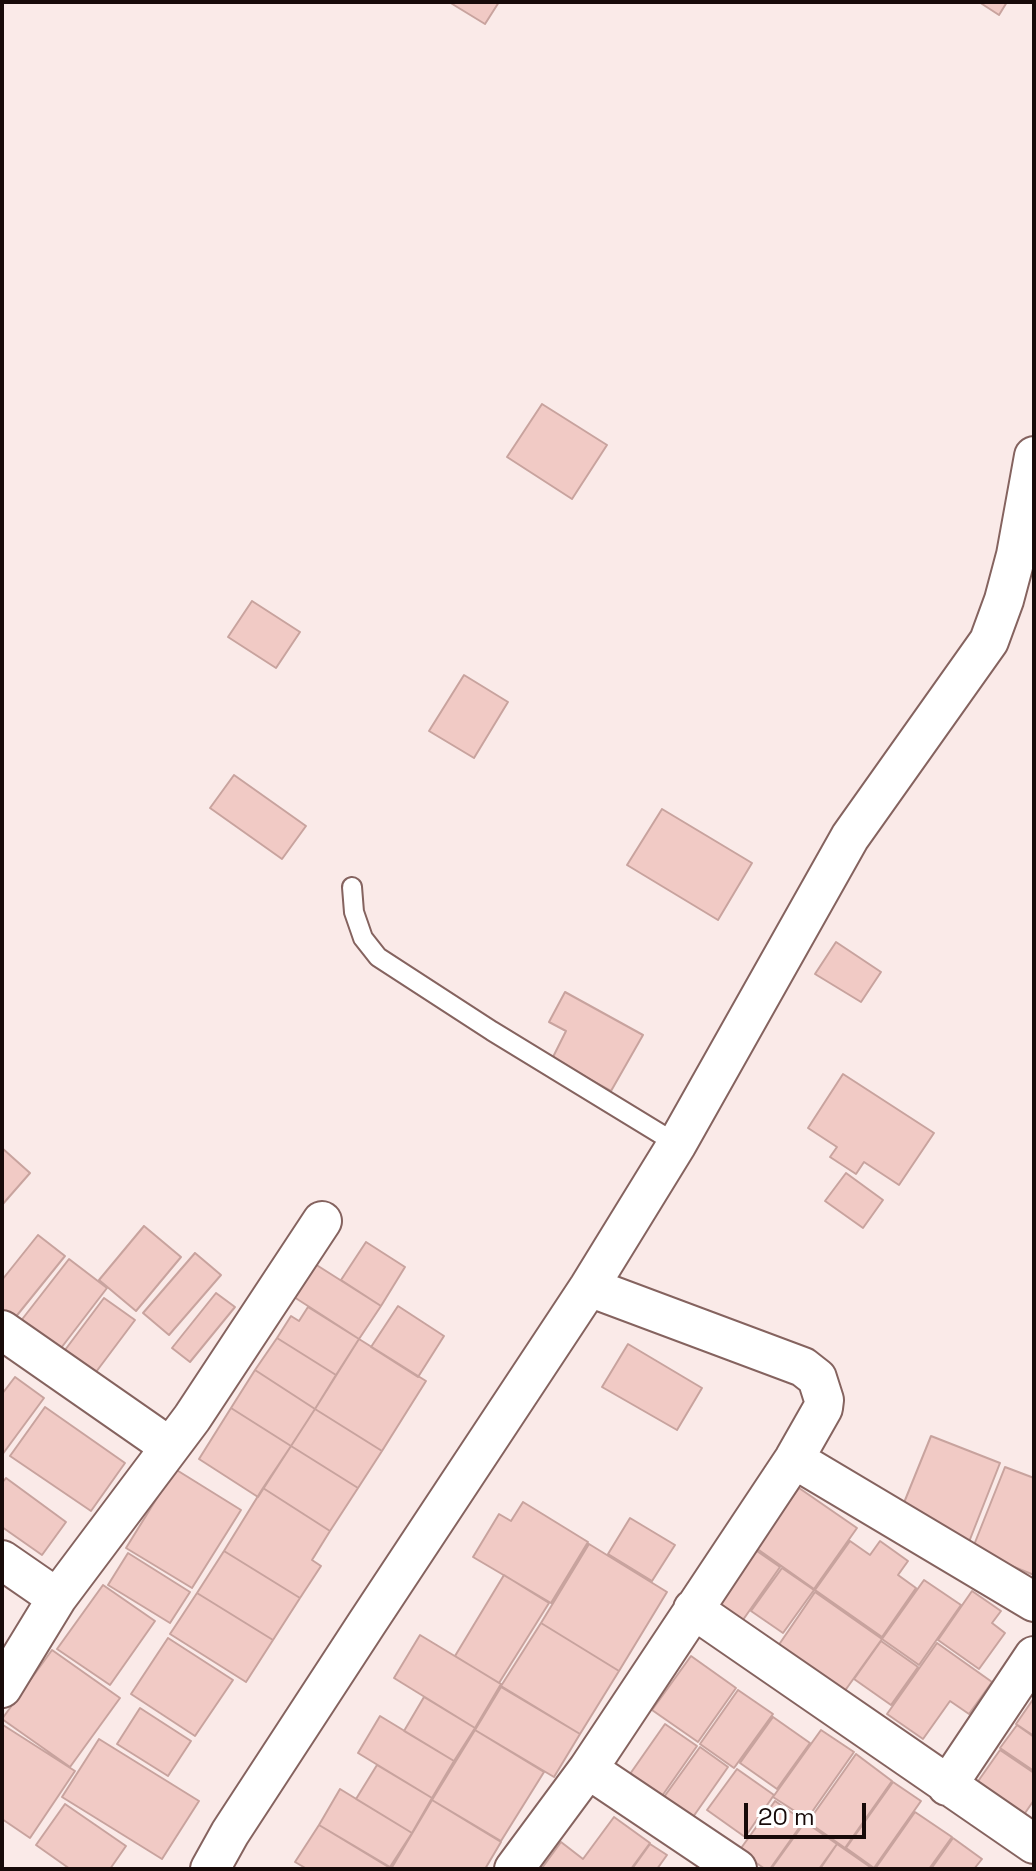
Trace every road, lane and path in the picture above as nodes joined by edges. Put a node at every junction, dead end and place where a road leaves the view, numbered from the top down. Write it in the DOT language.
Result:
graph roads {
  1 [pos="1034,456"];
  2 [pos="352,887"];
  3 [pos="677,1144"];
  4 [pos="322,1221"];
  5 [pos="589,1287"];
  6 [pos="2,1330"];
  7 [pos="170,1447"];
  8 [pos="794,1459"];
  9 [pos="2,1560"];
  10 [pos="57,1598"];
  11 [pos="1034,1602"];
  12 [pos="693,1609"];
  13 [pos="1034,1656"];
  14 [pos="2,1688"];
  15 [pos="588,1769"];
  16 [pos="947,1786"];
  17 [pos="1034,1844"];
  18 [pos="210,1869"];
  19 [pos="514,1869"];
  20 [pos="737,1869"];
  1 -- 3 [label="street"];
  2 -- 3 [label="lane"];
  3 -- 5 [label="street"];
  4 -- 7 [label="street"];
  5 -- 8 [label="street"];
  5 -- 18 [label="street"];
  6 -- 7 [label="street"];
  7 -- 10 [label="street"];
  8 -- 11 [label="street"];
  8 -- 12 [label="street"];
  9 -- 10 [label="street"];
  10 -- 14 [label="street"];
  12 -- 15 [label="street"];
  12 -- 16 [label="street"];
  13 -- 16 [label="street"];
  15 -- 19 [label="street"];
  15 -- 20 [label="street"];
  16 -- 17 [label="street"];
}
